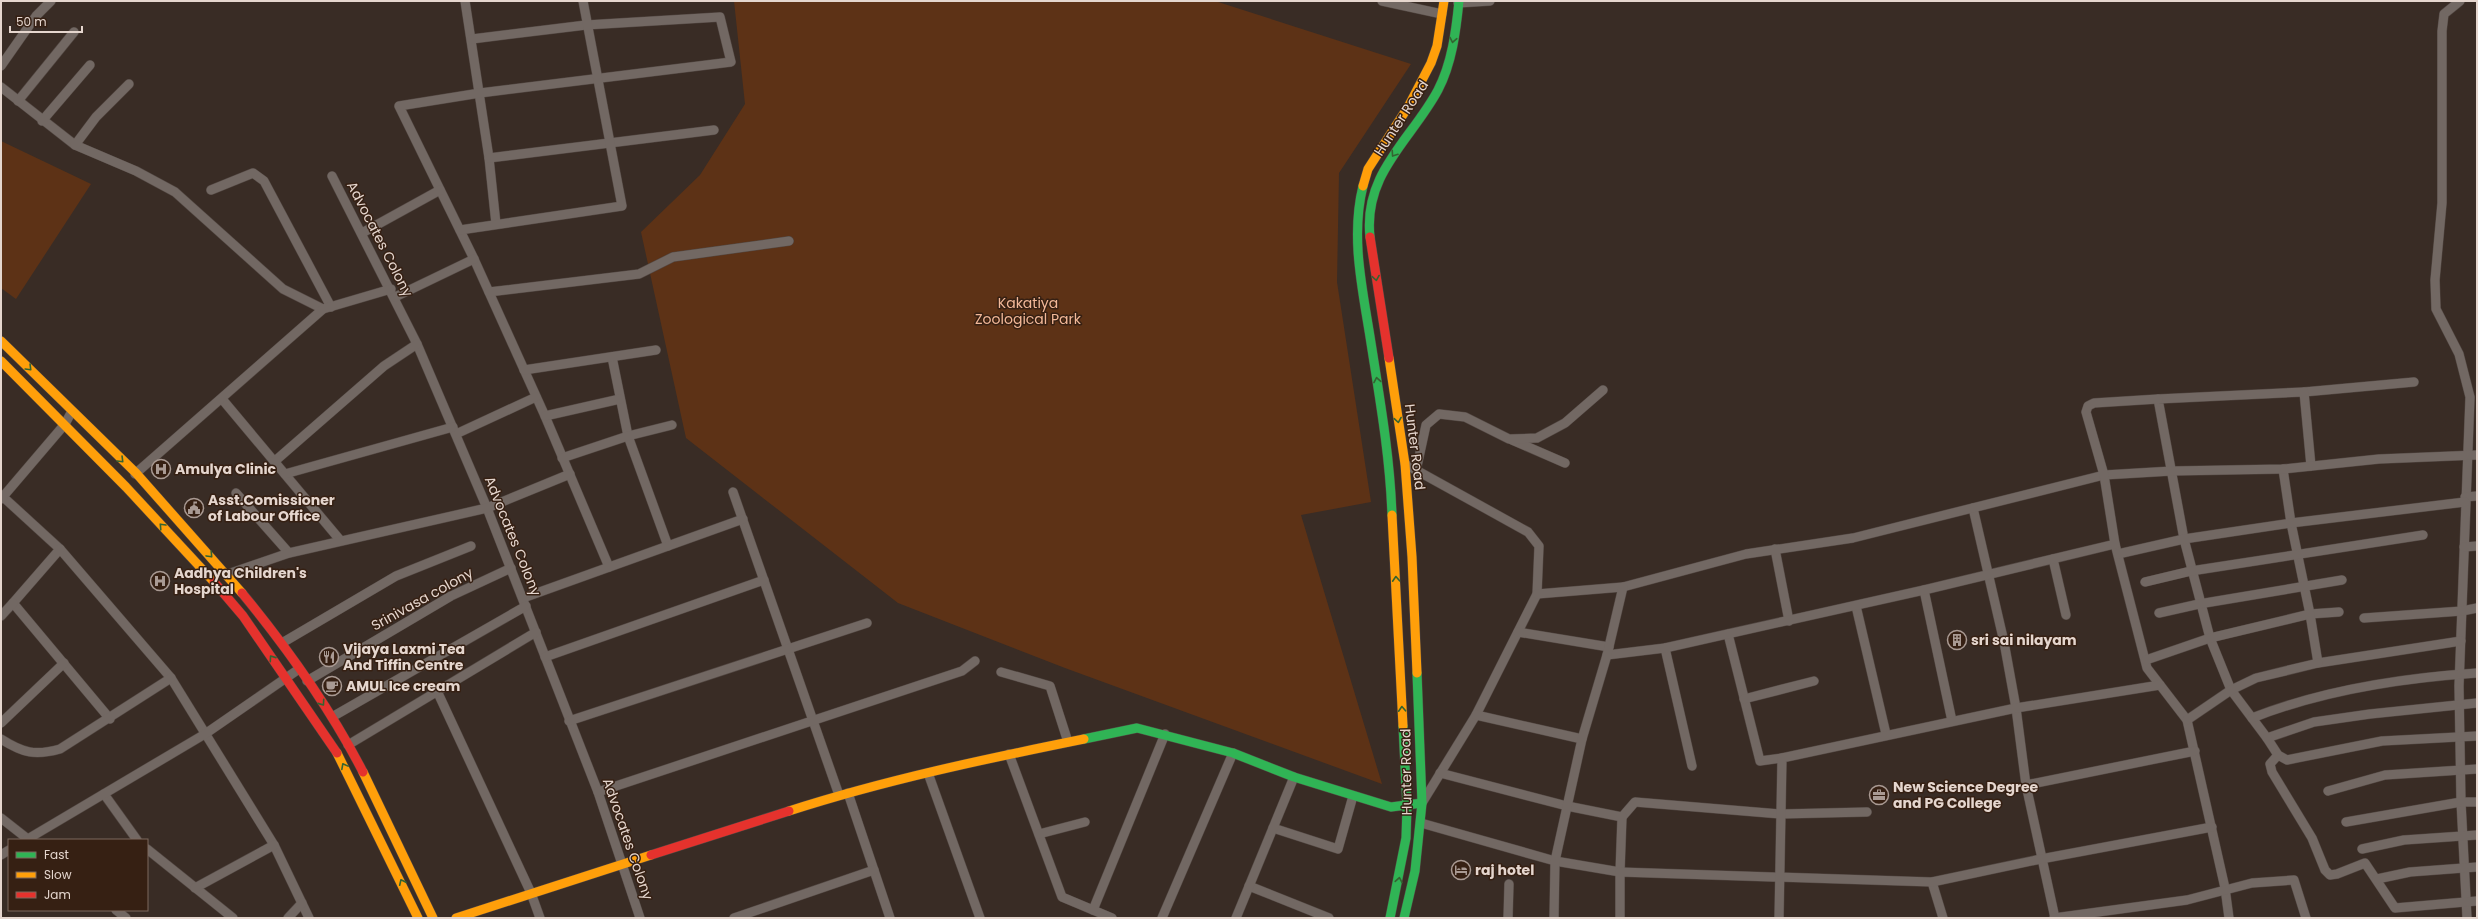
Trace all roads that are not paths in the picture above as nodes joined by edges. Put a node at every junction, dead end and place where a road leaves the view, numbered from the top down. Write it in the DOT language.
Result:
graph roads {
  1 [pos="51,1"];
  2 [pos="465,1"];
  3 [pos="583,1"];
  4 [pos="1382,1"];
  5 [pos="1444,1"];
  6 [pos="1490,1"];
  7 [pos="2460,1"];
  8 [pos="1458,2"];
  9 [pos="1442,14"];
  10 [pos="586,25"];
  11 [pos="74,32"];
  12 [pos="472,39"];
  13 [pos="90,65"];
  14 [pos="1,66"];
  15 [pos="597,78"];
  16 [pos="129,84"];
  17 [pos="1,87"];
  18 [pos="480,93"];
  19 [pos="18,101"];
  20 [pos="42,121"];
  21 [pos="714,130"];
  22 [pos="610,143"];
  23 [pos="75,145"];
  24 [pos="490,158"];
  25 [pos="332,176"];
  26 [pos="211,190"];
  27 [pos="440,190"];
  28 [pos="496,224"];
  29 [pos="460,230"];
  30 [pos="362,232"];
  31 [pos="789,241"];
  32 [pos="474,259"];
  33 [pos="489,292"];
  34 [pos="393,293"];
  35 [pos="327,308"];
  36 [pos="1,341"];
  37 [pos="417,344"];
  38 [pos="656,350"];
  39 [pos="612,357"];
  40 [pos="4,363"];
  41 [pos="524,370"];
  42 [pos="1,374"];
  43 [pos="2414,382"];
  44 [pos="1603,390"];
  45 [pos="2304,392"];
  46 [pos="1395,396"];
  47 [pos="536,397"];
  48 [pos="222,399"];
  49 [pos="620,399"];
  50 [pos="1380,399"];
  51 [pos="2158,400"];
  52 [pos="72,411"];
  53 [pos="545,416"];
  54 [pos="65,424"];
  55 [pos="672,424"];
  56 [pos="454,431"];
  57 [pos="628,436"];
  58 [pos="1509,439"];
  59 [pos="2477,455"];
  60 [pos="2467,456"];
  61 [pos="562,458"];
  62 [pos="275,461"];
  63 [pos="1565,463"];
  64 [pos="1405,464"];
  65 [pos="2311,466"];
  66 [pos="2283,469"];
  67 [pos="1416,470"];
  68 [pos="2172,471"];
  69 [pos="134,474"];
  70 [pos="285,474"];
  71 [pos="570,474"];
  72 [pos="2104,475"];
  73 [pos="733,492"];
  74 [pos="236,493"];
  75 [pos="2477,496"];
  76 [pos="2,497"];
  77 [pos="2465,499"];
  78 [pos="487,508"];
  79 [pos="1973,508"];
  80 [pos="743,519"];
  81 [pos="2291,523"];
  82 [pos="2423,535"];
  83 [pos="2184,539"];
  84 [pos="340,540"];
  85 [pos="2115,544"];
  86 [pos="471,546"];
  87 [pos="668,546"];
  88 [pos="2477,546"];
  89 [pos="2464,547"];
  90 [pos="60,549"];
  91 [pos="1775,549"];
  92 [pos="289,553"];
  93 [pos="2118,554"];
  94 [pos="2298,556"];
  95 [pos="2053,559"];
  96 [pos="609,567"];
  97 [pos="511,568"];
  98 [pos="2191,571"];
  99 [pos="228,574"];
  100 [pos="1987,575"];
  101 [pos="764,580"];
  102 [pos="2342,580"];
  103 [pos="2145,582"];
  104 [pos="2304,585"];
  105 [pos="1623,587"];
  106 [pos="1924,590"];
  107 [pos="1537,594"];
  108 [pos="525,602"];
  109 [pos="13,603"];
  110 [pos="2199,604"];
  111 [pos="1856,606"];
  112 [pos="2477,608"];
  113 [pos="2339,612"];
  114 [pos="2462,612"];
  115 [pos="2159,613"];
  116 [pos="2310,614"];
  117 [pos="2066,615"];
  118 [pos="1,616"];
  119 [pos="2364,618"];
  120 [pos="1789,621"];
  121 [pos="866,623"];
  122 [pos="536,632"];
  123 [pos="1518,632"];
  124 [pos="1728,634"];
  125 [pos="2210,638"];
  126 [pos="2460,641"];
  127 [pos="282,643"];
  128 [pos="787,648"];
  129 [pos="1665,648"];
  130 [pos="1608,651"];
  131 [pos="545,657"];
  132 [pos="2146,660"];
  133 [pos="976,661"];
  134 [pos="64,663"];
  135 [pos="2318,663"];
  136 [pos="298,669"];
  137 [pos="1001,672"];
  138 [pos="2477,673"];
  139 [pos="2460,674"];
  140 [pos="171,678"];
  141 [pos="287,678"];
  142 [pos="307,681"];
  143 [pos="1814,681"];
  144 [pos="2160,685"];
  145 [pos="2231,690"];
  146 [pos="437,691"];
  147 [pos="1744,699"];
  148 [pos="2477,703"];
  149 [pos="2459,704"];
  150 [pos="2016,708"];
  151 [pos="1476,715"];
  152 [pos="332,717"];
  153 [pos="2252,718"];
  154 [pos="110,719"];
  155 [pos="1952,720"];
  156 [pos="2187,720"];
  157 [pos="569,721"];
  158 [pos="814,722"];
  159 [pos="1,723"];
  160 [pos="205,734"];
  161 [pos="1165,734"];
  162 [pos="1886,734"];
  163 [pos="2477,736"];
  164 [pos="2267,738"];
  165 [pos="2460,738"];
  166 [pos="1,739"];
  167 [pos="1582,739"];
  168 [pos="1068,742"];
  169 [pos="348,745"];
  170 [pos="2195,751"];
  171 [pos="1233,753"];
  172 [pos="1009,754"];
  173 [pos="2278,755"];
  174 [pos="1782,758"];
  175 [pos="1692,766"];
  176 [pos="2460,770"];
  177 [pos="2477,770"];
  178 [pos="928,773"];
  179 [pos="1440,773"];
  180 [pos="1294,777"];
  181 [pos="2026,785"];
  182 [pos="2328,791"];
  183 [pos="598,792"];
  184 [pos="104,794"];
  185 [pos="844,794"];
  186 [pos="1353,796"];
  187 [pos="2461,802"];
  188 [pos="2477,802"];
  189 [pos="1422,803"];
  190 [pos="1567,806"];
  191 [pos="1407,807"];
  192 [pos="1867,812"];
  193 [pos="1781,814"];
  194 [pos="1622,817"];
  195 [pos="1,818"];
  196 [pos="1085,822"];
  197 [pos="2346,822"];
  198 [pos="1421,823"];
  199 [pos="2212,827"];
  200 [pos="1273,828"];
  201 [pos="1039,834"];
  202 [pos="2463,835"];
  203 [pos="2477,835"];
  204 [pos="26,839"];
  205 [pos="29,839"];
  206 [pos="136,839"];
  207 [pos="274,845"];
  208 [pos="2362,849"];
  209 [pos="148,850"];
  210 [pos="2041,858"];
  211 [pos="1555,861"];
  212 [pos="621,864"];
  213 [pos="2464,867"];
  214 [pos="2477,867"];
  215 [pos="874,870"];
  216 [pos="1620,872"];
  217 [pos="1780,878"];
  218 [pos="2377,879"];
  219 [pos="1932,882"];
  220 [pos="1509,884"];
  221 [pos="1249,886"];
  222 [pos="195,888"];
  223 [pos="2225,888"];
  224 [pos="531,893"];
  225 [pos="2467,901"];
  226 [pos="2477,901"];
  227 [pos="302,903"];
  228 [pos="1093,910"];
  229 [pos="1311,915"];
  230 [pos="232,918"];
  231 [pos="288,918"];
  232 [pos="309,918"];
  233 [pos="418,918"];
  234 [pos="433,918"];
  235 [pos="456,918"];
  236 [pos="540,918"];
  237 [pos="640,918"];
  238 [pos="734,918"];
  239 [pos="890,918"];
  240 [pos="980,918"];
  241 [pos="1112,918"];
  242 [pos="1162,918"];
  243 [pos="1236,918"];
  244 [pos="1329,918"];
  245 [pos="1390,918"];
  246 [pos="1404,918"];
  247 [pos="1508,918"];
  248 [pos="1554,918"];
  249 [pos="1620,918"];
  250 [pos="1779,918"];
  251 [pos="1943,918"];
  252 [pos="2054,918"];
  253 [pos="2229,918"];
  254 [pos="2306,918"];
  255 [pos="2467,918"];
  1 -- 14 [label="street"];
  2 -- 12 [label="street"];
  3 -- 10 [label="street"];
  4 -- 9 [label="street"];
  5 -- 9 [label="main road, Hunter Road"];
  6 -- 8 [label="street"];
  7 -- 60 [label="street"];
  8 -- 46 [label="main road, Hunter Road, one-way"];
  50 -- 9 [label="main road, Hunter Road, one-way"];
  10 -- 12 [label="street"];
  10 -- 15 [label="street"];
  10 -- 15 [label="street"];
  11 -- 19 [label="street"];
  12 -- 18 [label="street"];
  13 -- 20 [label="street"];
  15 -- 18 [label="street"];
  15 -- 22 [label="street"];
  16 -- 23 [label="street"];
  17 -- 19 [label="street"];
  18 -- 24 [label="street"];
  18 -- 27 [label="street"];
  19 -- 20 [label="street"];
  20 -- 23 [label="street"];
  21 -- 22 [label="street"];
  22 -- 24 [label="street"];
  22 -- 28 [label="street"];
  23 -- 35 [label="street"];
  24 -- 28 [label="street"];
  25 -- 30 [label="street, Advocates Colony"];
  26 -- 35 [label="street"];
  27 -- 29 [label="street"];
  27 -- 30 [label="street"];
  28 -- 29 [label="street"];
  29 -- 32 [label="street"];
  30 -- 34 [label="street, Advocates Colony"];
  31 -- 33 [label="street"];
  32 -- 33 [label="street"];
  32 -- 34 [label="street"];
  33 -- 41 [label="street"];
  34 -- 35 [label="street"];
  34 -- 37 [label="street, Advocates Colony"];
  35 -- 48 [label="street"];
  36 -- 52 [label="main road, one-way"];
  37 -- 56 [label="street, Advocates Colony"];
  37 -- 62 [label="street"];
  38 -- 39 [label="street"];
  39 -- 41 [label="street"];
  39 -- 49 [label="street"];
  40 -- 42 [label="street"];
  40 -- 54 [label="main road"];
  41 -- 47 [label="street"];
  43 -- 45 [label="street"];
  44 -- 58 [label="street"];
  45 -- 51 [label="street"];
  45 -- 65 [label="street"];
  46 -- 50 [label="main road"];
  46 -- 64 [label="main road, Hunter Road, one-way"];
  47 -- 53 [label="street"];
  47 -- 56 [label="street"];
  48 -- 62 [label="street"];
  48 -- 69 [label="street"];
  49 -- 53 [label="street"];
  49 -- 57 [label="street"];
  191 -- 50 [label="main road, Hunter Road, one-way"];
  51 -- 68 [label="street"];
  51 -- 72 [label="street"];
  52 -- 54 [label="street"];
  52 -- 69 [label="main road, one-way"];
  53 -- 61 [label="street"];
  54 -- 76 [label="street"];
  141 -- 54 [label="main road, one-way"];
  55 -- 57 [label="street"];
  56 -- 70 [label="street"];
  56 -- 78 [label="street, Advocates Colony"];
  57 -- 61 [label="street"];
  57 -- 87 [label="street"];
  58 -- 63 [label="street"];
  58 -- 67 [label="street"];
  59 -- 60 [label="street"];
  60 -- 65 [label="street"];
  60 -- 77 [label="street"];
  61 -- 71 [label="street"];
  62 -- 70 [label="street"];
  64 -- 67 [label="street"];
  64 -- 189 [label="main road, Hunter Road"];
  65 -- 66 [label="street"];
  66 -- 68 [label="street"];
  66 -- 81 [label="street"];
  67 -- 107 [label="street"];
  68 -- 72 [label="street"];
  68 -- 83 [label="street"];
  69 -- 99 [label="main road, one-way"];
  70 -- 84 [label="street"];
  71 -- 78 [label="street"];
  71 -- 96 [label="street"];
  72 -- 79 [label="street"];
  72 -- 85 [label="street"];
  73 -- 80 [label="street"];
  74 -- 92 [label="street"];
  75 -- 77 [label="street"];
  76 -- 90 [label="street"];
  77 -- 81 [label="street"];
  77 -- 89 [label="street"];
  78 -- 84 [label="street"];
  78 -- 97 [label="street, Advocates Colony"];
  79 -- 91 [label="street"];
  79 -- 100 [label="street"];
  80 -- 87 [label="street"];
  80 -- 101 [label="street"];
  81 -- 83 [label="street"];
  81 -- 94 [label="street"];
  82 -- 94 [label="street"];
  83 -- 93 [label="street"];
  83 -- 98 [label="street"];
  84 -- 92 [label="street"];
  85 -- 93 [label="street"];
  85 -- 95 [label="street"];
  86 -- 127 [label="street"];
  87 -- 96 [label="street"];
  88 -- 89 [label="street"];
  89 -- 114 [label="street"];
  90 -- 109 [label="street"];
  90 -- 140 [label="street"];
  91 -- 105 [label="street"];
  91 -- 120 [label="street"];
  92 -- 99 [label="street"];
  93 -- 132 [label="street"];
  94 -- 98 [label="street"];
  94 -- 104 [label="street"];
  95 -- 100 [label="street"];
  95 -- 117 [label="street"];
  96 -- 108 [label="street"];
  97 -- 108 [label="street, Advocates Colony"];
  97 -- 142 [label="street, Srinivasa colony"];
  98 -- 103 [label="street"];
  98 -- 110 [label="street"];
  99 -- 127 [label="main road"];
  100 -- 106 [label="street"];
  100 -- 150 [label="street"];
  101 -- 128 [label="street"];
  101 -- 131 [label="street"];
  102 -- 104 [label="street"];
  104 -- 110 [label="street"];
  104 -- 116 [label="street"];
  105 -- 107 [label="street"];
  105 -- 130 [label="street"];
  106 -- 111 [label="street"];
  106 -- 155 [label="street"];
  107 -- 123 [label="street"];
  108 -- 122 [label="street, Advocates Colony"];
  108 -- 152 [label="street"];
  109 -- 118 [label="street"];
  109 -- 134 [label="street"];
  110 -- 115 [label="street"];
  110 -- 125 [label="street"];
  111 -- 120 [label="street"];
  111 -- 162 [label="street"];
  112 -- 114 [label="street"];
  113 -- 116 [label="street"];
  114 -- 119 [label="street"];
  114 -- 126 [label="street"];
  116 -- 125 [label="street"];
  116 -- 135 [label="street"];
  120 -- 124 [label="street"];
  121 -- 128 [label="street"];
  122 -- 131 [label="street, Advocates Colony"];
  122 -- 146 [label="street"];
  123 -- 130 [label="street"];
  123 -- 151 [label="street"];
  124 -- 129 [label="street"];
  124 -- 147 [label="street"];
  125 -- 132 [label="street"];
  125 -- 145 [label="street"];
  126 -- 135 [label="street"];
  126 -- 139 [label="street"];
  127 -- 136 [label="main road"];
  128 -- 157 [label="street"];
  128 -- 158 [label="street"];
  129 -- 130 [label="street"];
  129 -- 175 [label="street"];
  130 -- 167 [label="street"];
  131 -- 157 [label="street, Advocates Colony"];
  132 -- 144 [label="street"];
  133 -- 158 [label="street"];
  134 -- 154 [label="street"];
  134 -- 159 [label="street"];
  135 -- 145 [label="street"];
  136 -- 141 [label="street"];
  136 -- 142 [label="main road"];
  137 -- 168 [label="street"];
  138 -- 139 [label="street"];
  139 -- 149 [label="street"];
  139 -- 153 [label="street"];
  140 -- 154 [label="street"];
  140 -- 160 [label="street"];
  141 -- 160 [label="street"];
  233 -- 141 [label="main road, one-way"];
  142 -- 152 [label="main road, one-way"];
  143 -- 147 [label="street"];
  144 -- 150 [label="street"];
  144 -- 156 [label="street"];
  145 -- 153 [label="street"];
  145 -- 156 [label="street"];
  146 -- 169 [label="street"];
  146 -- 224 [label="street"];
  147 -- 174 [label="street"];
  148 -- 149 [label="street"];
  149 -- 164 [label="street"];
  149 -- 165 [label="street"];
  150 -- 155 [label="street"];
  150 -- 181 [label="street"];
  151 -- 167 [label="street"];
  151 -- 179 [label="street"];
  152 -- 169 [label="main road"];
  153 -- 164 [label="street"];
  154 -- 166 [label="street"];
  155 -- 162 [label="street"];
  156 -- 170 [label="street"];
  157 -- 183 [label="street, Advocates Colony"];
  158 -- 183 [label="street"];
  158 -- 185 [label="street"];
  160 -- 184 [label="street"];
  160 -- 207 [label="street"];
  161 -- 168 [label="main road"];
  161 -- 171 [label="main road"];
  161 -- 228 [label="street"];
  162 -- 174 [label="street"];
  163 -- 165 [label="street"];
  164 -- 173 [label="street"];
  165 -- 173 [label="street"];
  165 -- 176 [label="street"];
  167 -- 190 [label="street"];
  168 -- 172 [label="main road"];
  169 -- 234 [label="main road"];
  170 -- 181 [label="street"];
  170 -- 199 [label="street"];
  171 -- 180 [label="main road"];
  171 -- 242 [label="street"];
  172 -- 178 [label="main road"];
  172 -- 201 [label="street"];
  173 -- 218 [label="street"];
  174 -- 193 [label="street"];
  176 -- 177 [label="street"];
  176 -- 182 [label="street"];
  176 -- 187 [label="street"];
  178 -- 185 [label="main road"];
  178 -- 240 [label="street"];
  179 -- 189 [label="street"];
  179 -- 190 [label="street"];
  180 -- 186 [label="main road"];
  180 -- 200 [label="street"];
  181 -- 210 [label="street"];
  183 -- 212 [label="street, Advocates Colony"];
  184 -- 205 [label="street"];
  184 -- 206 [label="street"];
  185 -- 212 [label="main road"];
  185 -- 215 [label="street"];
  186 -- 191 [label="main road"];
  186 -- 200 [label="street"];
  187 -- 188 [label="street"];
  187 -- 197 [label="street"];
  187 -- 202 [label="street"];
  189 -- 191 [label="main road"];
  189 -- 198 [label="main road, Hunter Road"];
  190 -- 194 [label="street"];
  190 -- 211 [label="street"];
  245 -- 191 [label="main road, Hunter Road, one-way"];
  192 -- 193 [label="street"];
  193 -- 194 [label="street"];
  193 -- 217 [label="street"];
  194 -- 216 [label="street"];
  195 -- 204 [label="street"];
  196 -- 201 [label="street"];
  198 -- 211 [label="street"];
  198 -- 246 [label="main road, Hunter Road"];
  199 -- 210 [label="street"];
  199 -- 223 [label="street"];
  200 -- 221 [label="street"];
  201 -- 228 [label="street"];
  202 -- 203 [label="street"];
  202 -- 208 [label="street"];
  202 -- 213 [label="street"];
  207 -- 222 [label="street"];
  207 -- 227 [label="street"];
  209 -- 222 [label="street"];
  210 -- 219 [label="street"];
  210 -- 252 [label="street"];
  211 -- 216 [label="street"];
  211 -- 248 [label="street"];
  212 -- 224 [label="main road"];
  212 -- 237 [label="street, Advocates Colony"];
  213 -- 214 [label="street"];
  213 -- 218 [label="street"];
  213 -- 225 [label="street"];
  215 -- 238 [label="street"];
  215 -- 239 [label="street"];
  216 -- 217 [label="street"];
  216 -- 249 [label="street"];
  217 -- 219 [label="street"];
  217 -- 250 [label="street"];
  218 -- 225 [label="street"];
  219 -- 251 [label="street"];
  220 -- 247 [label="street"];
  221 -- 229 [label="street"];
  221 -- 243 [label="street"];
  222 -- 230 [label="street"];
  223 -- 252 [label="street"];
  223 -- 253 [label="street"];
  223 -- 254 [label="street"];
  224 -- 235 [label="main road"];
  224 -- 236 [label="street"];
  225 -- 226 [label="street"];
  225 -- 255 [label="street"];
  227 -- 231 [label="street"];
  227 -- 232 [label="street"];
  228 -- 241 [label="street"];
  229 -- 244 [label="street"];
}
